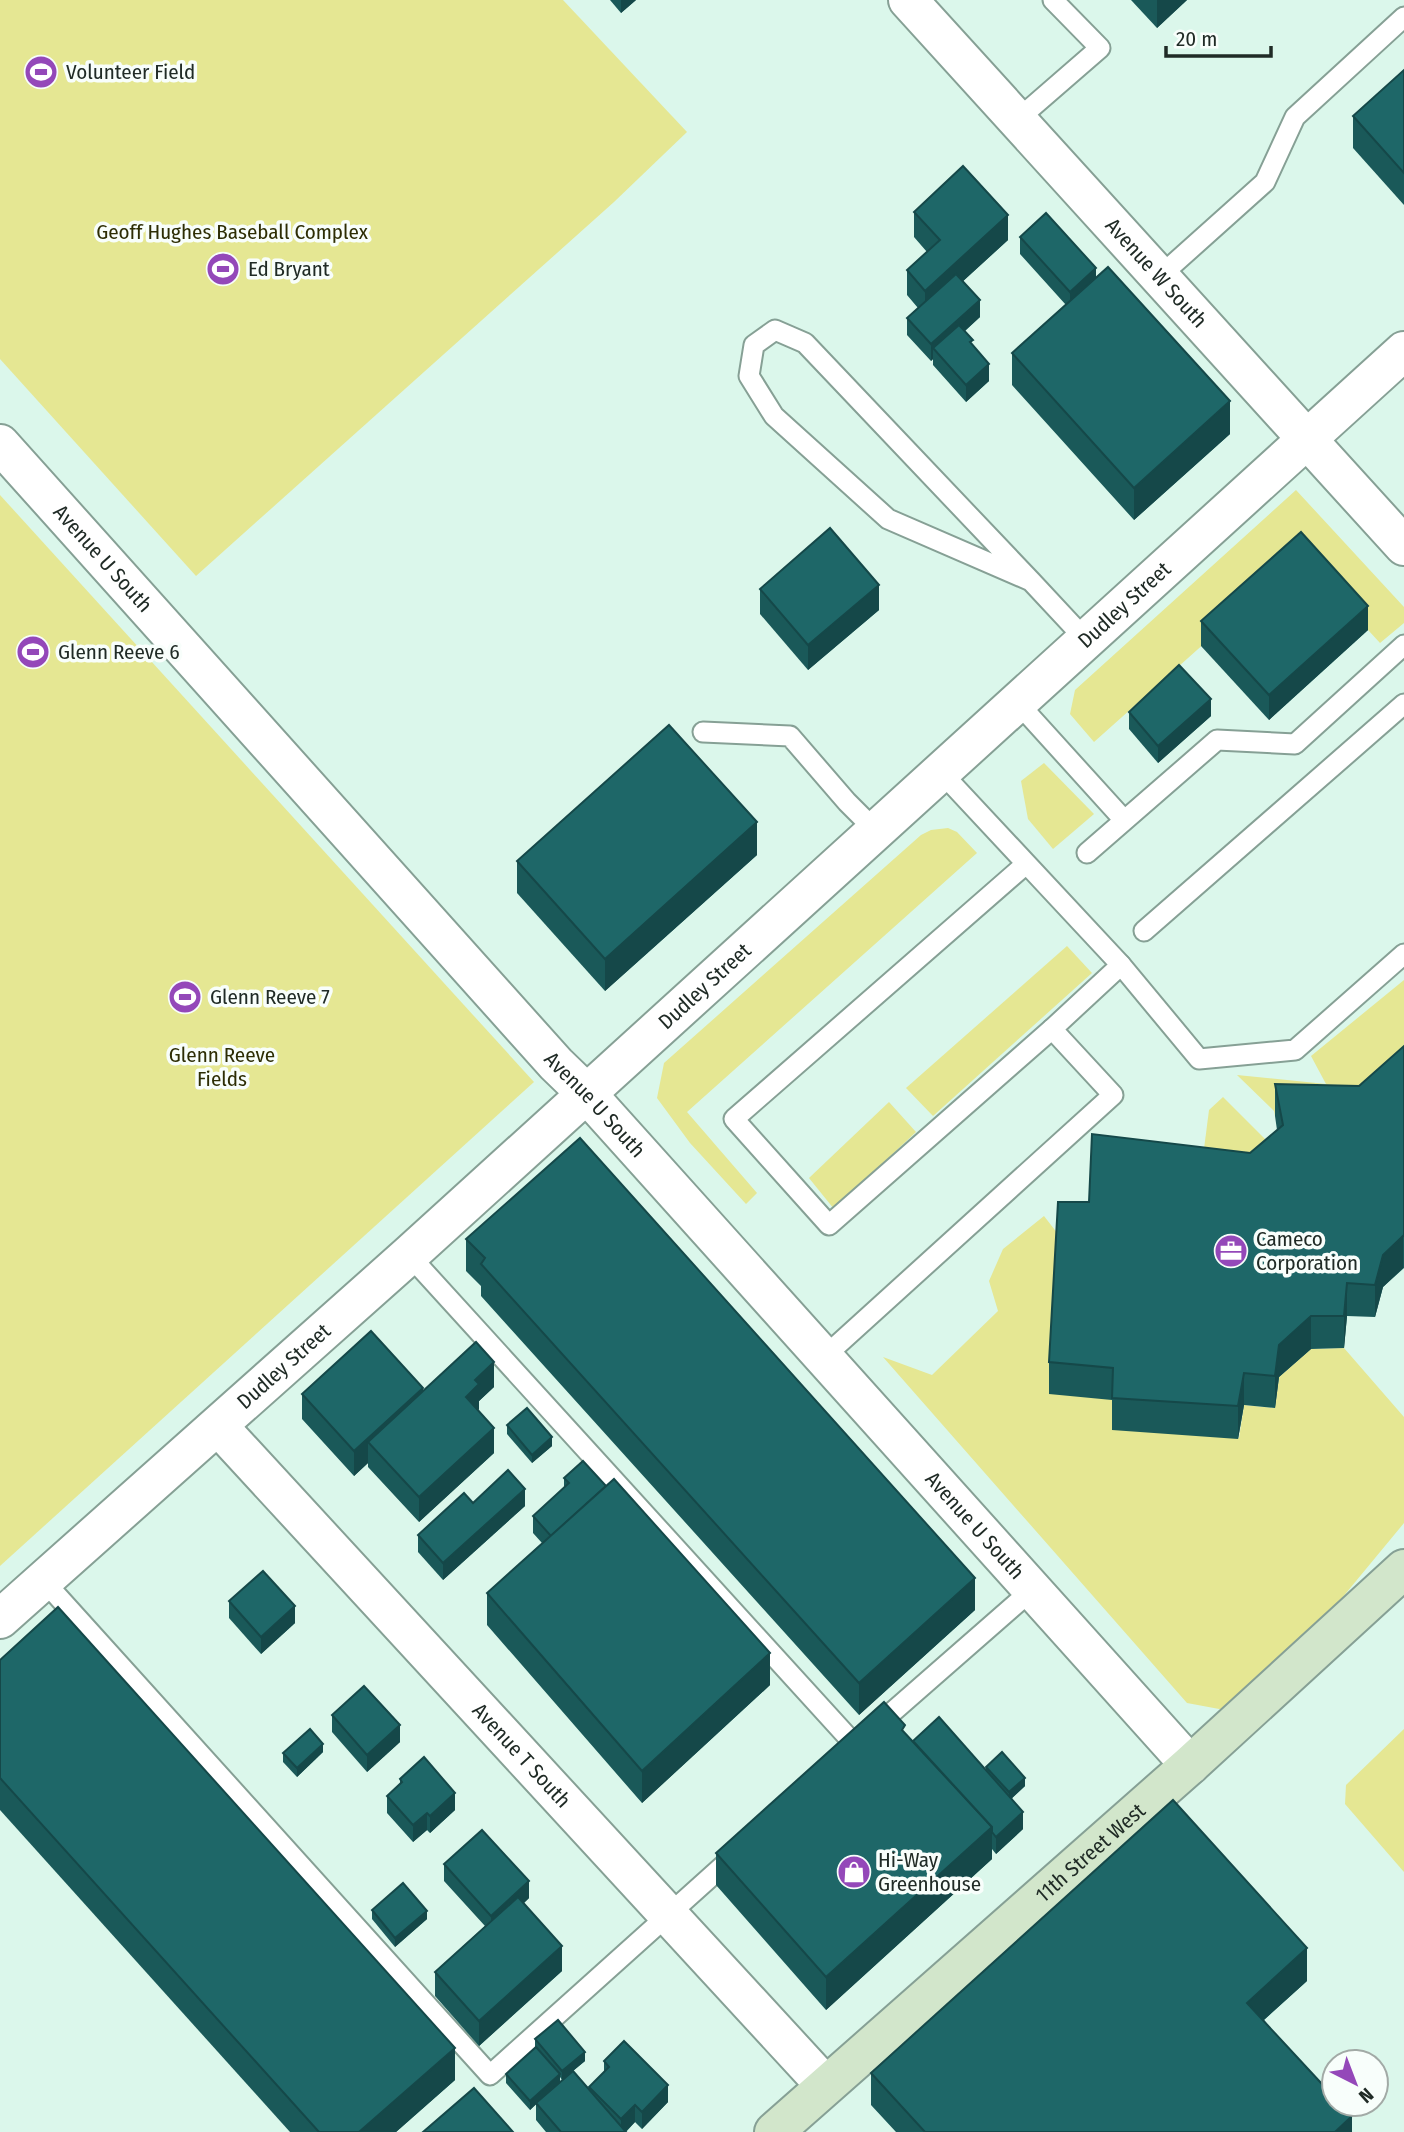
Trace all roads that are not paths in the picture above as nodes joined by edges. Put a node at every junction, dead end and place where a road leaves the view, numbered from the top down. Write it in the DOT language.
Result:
graph roads {
  1 [pos="908,0"];
  2 [pos="1053,0"];
  3 [pos="1404,18"];
  4 [pos="1017,120"];
  5 [pos="1159,277"];
  6 [pos="1404,351"];
  7 [pos="1307,439"];
  8 [pos="0,444"];
  9 [pos="1398,530"];
  10 [pos="1031,581"];
  11 [pos="1086,640"];
  12 [pos="1404,645"];
  13 [pos="1017,702"];
  14 [pos="1404,704"];
  15 [pos="703,732"];
  16 [pos="940,771"];
  17 [pos="1124,820"];
  18 [pos="875,830"];
  19 [pos="1087,853"];
  20 [pos="1026,864"];
  21 [pos="1144,931"];
  22 [pos="1404,954"];
  23 [pos="1121,965"];
  24 [pos="1052,1028"];
  25 [pos="586,1093"];
  26 [pos="409,1255"];
  27 [pos="824,1357"];
  28 [pos="218,1426"];
  29 [pos="1404,1569"];
  30 [pos="43,1580"];
  31 [pos="1033,1588"];
  32 [pos="0,1619"];
  33 [pos="1190,1765"];
  34 [pos="752,1839"];
  35 [pos="670,1915"];
  36 [pos="825,2085"];
  37 [pos="774,2132"];
  1 -- 4 [label="street, Avenue W South"];
  2 -- 4 [label="lane"];
  3 -- 5 [label="lane"];
  4 -- 5 [label="street, Avenue W South"];
  5 -- 7 [label="street, Avenue W South"];
  6 -- 7 [label="street, Dudley Street"];
  7 -- 9 [label="street, Avenue W South"];
  7 -- 11 [label="street, Dudley Street"];
  8 -- 25 [label="street, Avenue U South"];
  10 -- 10 [label="lane"];
  10 -- 11 [label="lane"];
  11 -- 13 [label="street, Dudley Street"];
  12 -- 17 [label="lane"];
  13 -- 16 [label="street, Dudley Street"];
  13 -- 17 [label="lane"];
  14 -- 21 [label="lane"];
  15 -- 18 [label="lane"];
  16 -- 18 [label="street, Dudley Street"];
  16 -- 20 [label="lane"];
  17 -- 19 [label="lane"];
  18 -- 25 [label="street, Dudley Street"];
  20 -- 23 [label="lane"];
  20 -- 24 [label="lane"];
  22 -- 23 [label="lane"];
  23 -- 24 [label="lane"];
  24 -- 27 [label="lane"];
  25 -- 26 [label="street, Dudley Street"];
  25 -- 27 [label="street, Avenue U South"];
  26 -- 28 [label="street, Dudley Street"];
  26 -- 31 [label="lane"];
  27 -- 31 [label="street, Avenue U South"];
  28 -- 30 [label="street, Dudley Street"];
  28 -- 35 [label="street, Avenue T South"];
  29 -- 33 [label="main road, 11th Street West"];
  30 -- 32 [label="street, Dudley Street"];
  30 -- 35 [label="lane"];
  31 -- 33 [label="street, Avenue U South"];
  33 -- 36 [label="main road, 11th Street West"];
  34 -- 35 [label="lane"];
  35 -- 36 [label="street, Avenue T South"];
  36 -- 37 [label="main road, 11th Street West"];
}
